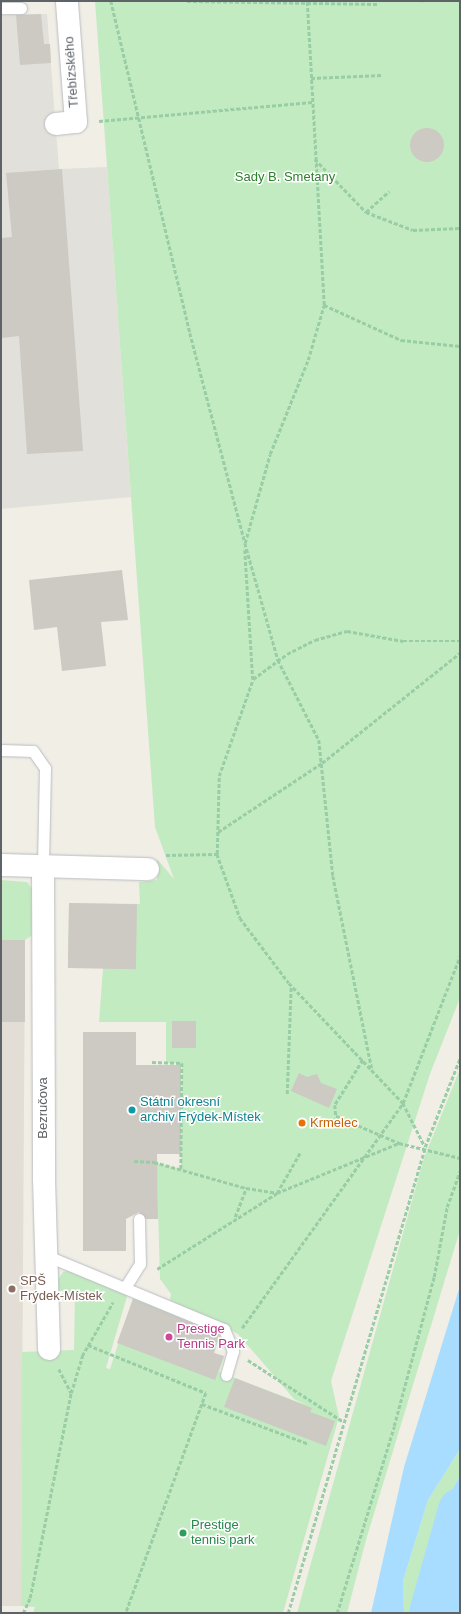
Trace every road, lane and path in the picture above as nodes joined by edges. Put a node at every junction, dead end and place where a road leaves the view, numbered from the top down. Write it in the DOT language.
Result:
graph roads {
  1 [pos="67,1"];
  2 [pos="111,1"];
  3 [pos="187,1"];
  4 [pos="307,2"];
  5 [pos="379,4"];
  6 [pos="1,8"];
  7 [pos="21,8"];
  8 [pos="383,75"];
  9 [pos="311,78"];
  10 [pos="312,102"];
  11 [pos="137,119"];
  12 [pos="66,123"];
  13 [pos="315,158"];
  14 [pos="389,192"];
  15 [pos="366,212"];
  16 [pos="460,228"];
  17 [pos="324,305"];
  18 [pos="460,346"];
  19 [pos="245,543"];
  20 [pos="460,641"];
  21 [pos="460,653"];
  22 [pos="278,660"];
  23 [pos="253,679"];
  24 [pos="1,750"];
  25 [pos="322,763"];
  26 [pos="218,832"];
  27 [pos="217,854"];
  28 [pos="153,862"];
  29 [pos="1,865"];
  30 [pos="43,866"];
  31 [pos="460,956"];
  32 [pos="291,985"];
  33 [pos="460,1058"];
  34 [pos="364,1060"];
  35 [pos="152,1062"];
  36 [pos="372,1069"];
  37 [pos="288,1094"];
  38 [pos="404,1103"];
  39 [pos="378,1135"];
  40 [pos="399,1143"];
  41 [pos="424,1147"];
  42 [pos="301,1151"];
  43 [pos="460,1158"];
  44 [pos="362,1159"];
  45 [pos="134,1162"];
  46 [pos="180,1170"];
  47 [pos="460,1171"];
  48 [pos="246,1188"];
  49 [pos="277,1193"];
  50 [pos="235,1218"];
  51 [pos="139,1219"];
  52 [pos="45,1255"];
  53 [pos="126,1286"];
  54 [pos="88,1345"];
  55 [pos="49,1349"];
  56 [pos="234,1351"];
  57 [pos="226,1375"];
  58 [pos="202,1404"];
  59 [pos="344,1422"];
  60 [pos="309,1444"];
  61 [pos="23,1613"];
  62 [pos="126,1613"];
  63 [pos="288,1613"];
  64 [pos="337,1613"];
  1 -- 12 [label="street, Třebízského"];
  2 -- 11 [label="path"];
  3 -- 4 [label="path"];
  4 -- 5 [label="path"];
  4 -- 9 [label="path"];
  6 -- 7 [label="lane"];
  8 -- 9 [label="path"];
  9 -- 10 [label="path"];
  10 -- 11 [label="path"];
  10 -- 13 [label="path"];
  11 -- 12 [label="path"];
  11 -- 19 [label="path"];
  13 -- 15 [label="path"];
  13 -- 17 [label="path"];
  14 -- 15 [label="path"];
  15 -- 16 [label="path"];
  17 -- 18 [label="path"];
  17 -- 19 [label="path"];
  19 -- 22 [label="path"];
  19 -- 23 [label="path"];
  20 -- 22 [label="path"];
  21 -- 25 [label="path"];
  22 -- 23 [label="path"];
  22 -- 25 [label="path"];
  23 -- 26 [label="path"];
  24 -- 30 [label="lane"];
  25 -- 26 [label="path"];
  25 -- 36 [label="path"];
  26 -- 27 [label="path"];
  27 -- 28 [label="path"];
  27 -- 32 [label="path"];
  28 -- 30 [label="street"];
  29 -- 30 [label="street"];
  30 -- 52 [label="street, Bezručova"];
  31 -- 38 [label="path"];
  32 -- 34 [label="path"];
  32 -- 37 [label="path"];
  33 -- 41 [label="path"];
  34 -- 36 [label="path"];
  34 -- 39 [label="path"];
  35 -- 46 [label="path"];
  36 -- 38 [label="path"];
  38 -- 39 [label="path"];
  38 -- 41 [label="path"];
  39 -- 40 [label="path"];
  39 -- 44 [label="path"];
  40 -- 41 [label="path"];
  40 -- 44 [label="path"];
  41 -- 43 [label="path"];
  41 -- 59 [label="path"];
  42 -- 49 [label="path"];
  44 -- 49 [label="path"];
  44 -- 56 [label="path"];
  45 -- 46 [label="path"];
  46 -- 48 [label="path"];
  47 -- 64 [label="path"];
  48 -- 49 [label="path"];
  48 -- 50 [label="path"];
  49 -- 50 [label="path"];
  50 -- 53 [label="path"];
  51 -- 53 [label="lane"];
  52 -- 53 [label="lane"];
  52 -- 55 [label="street, Bezručova"];
  53 -- 54 [label="path"];
  53 -- 56 [label="lane"];
  54 -- 58 [label="path"];
  54 -- 61 [label="path"];
  56 -- 57 [label="lane"];
  56 -- 59 [label="path"];
  58 -- 60 [label="path"];
  58 -- 62 [label="path"];
  59 -- 63 [label="path"];
}
